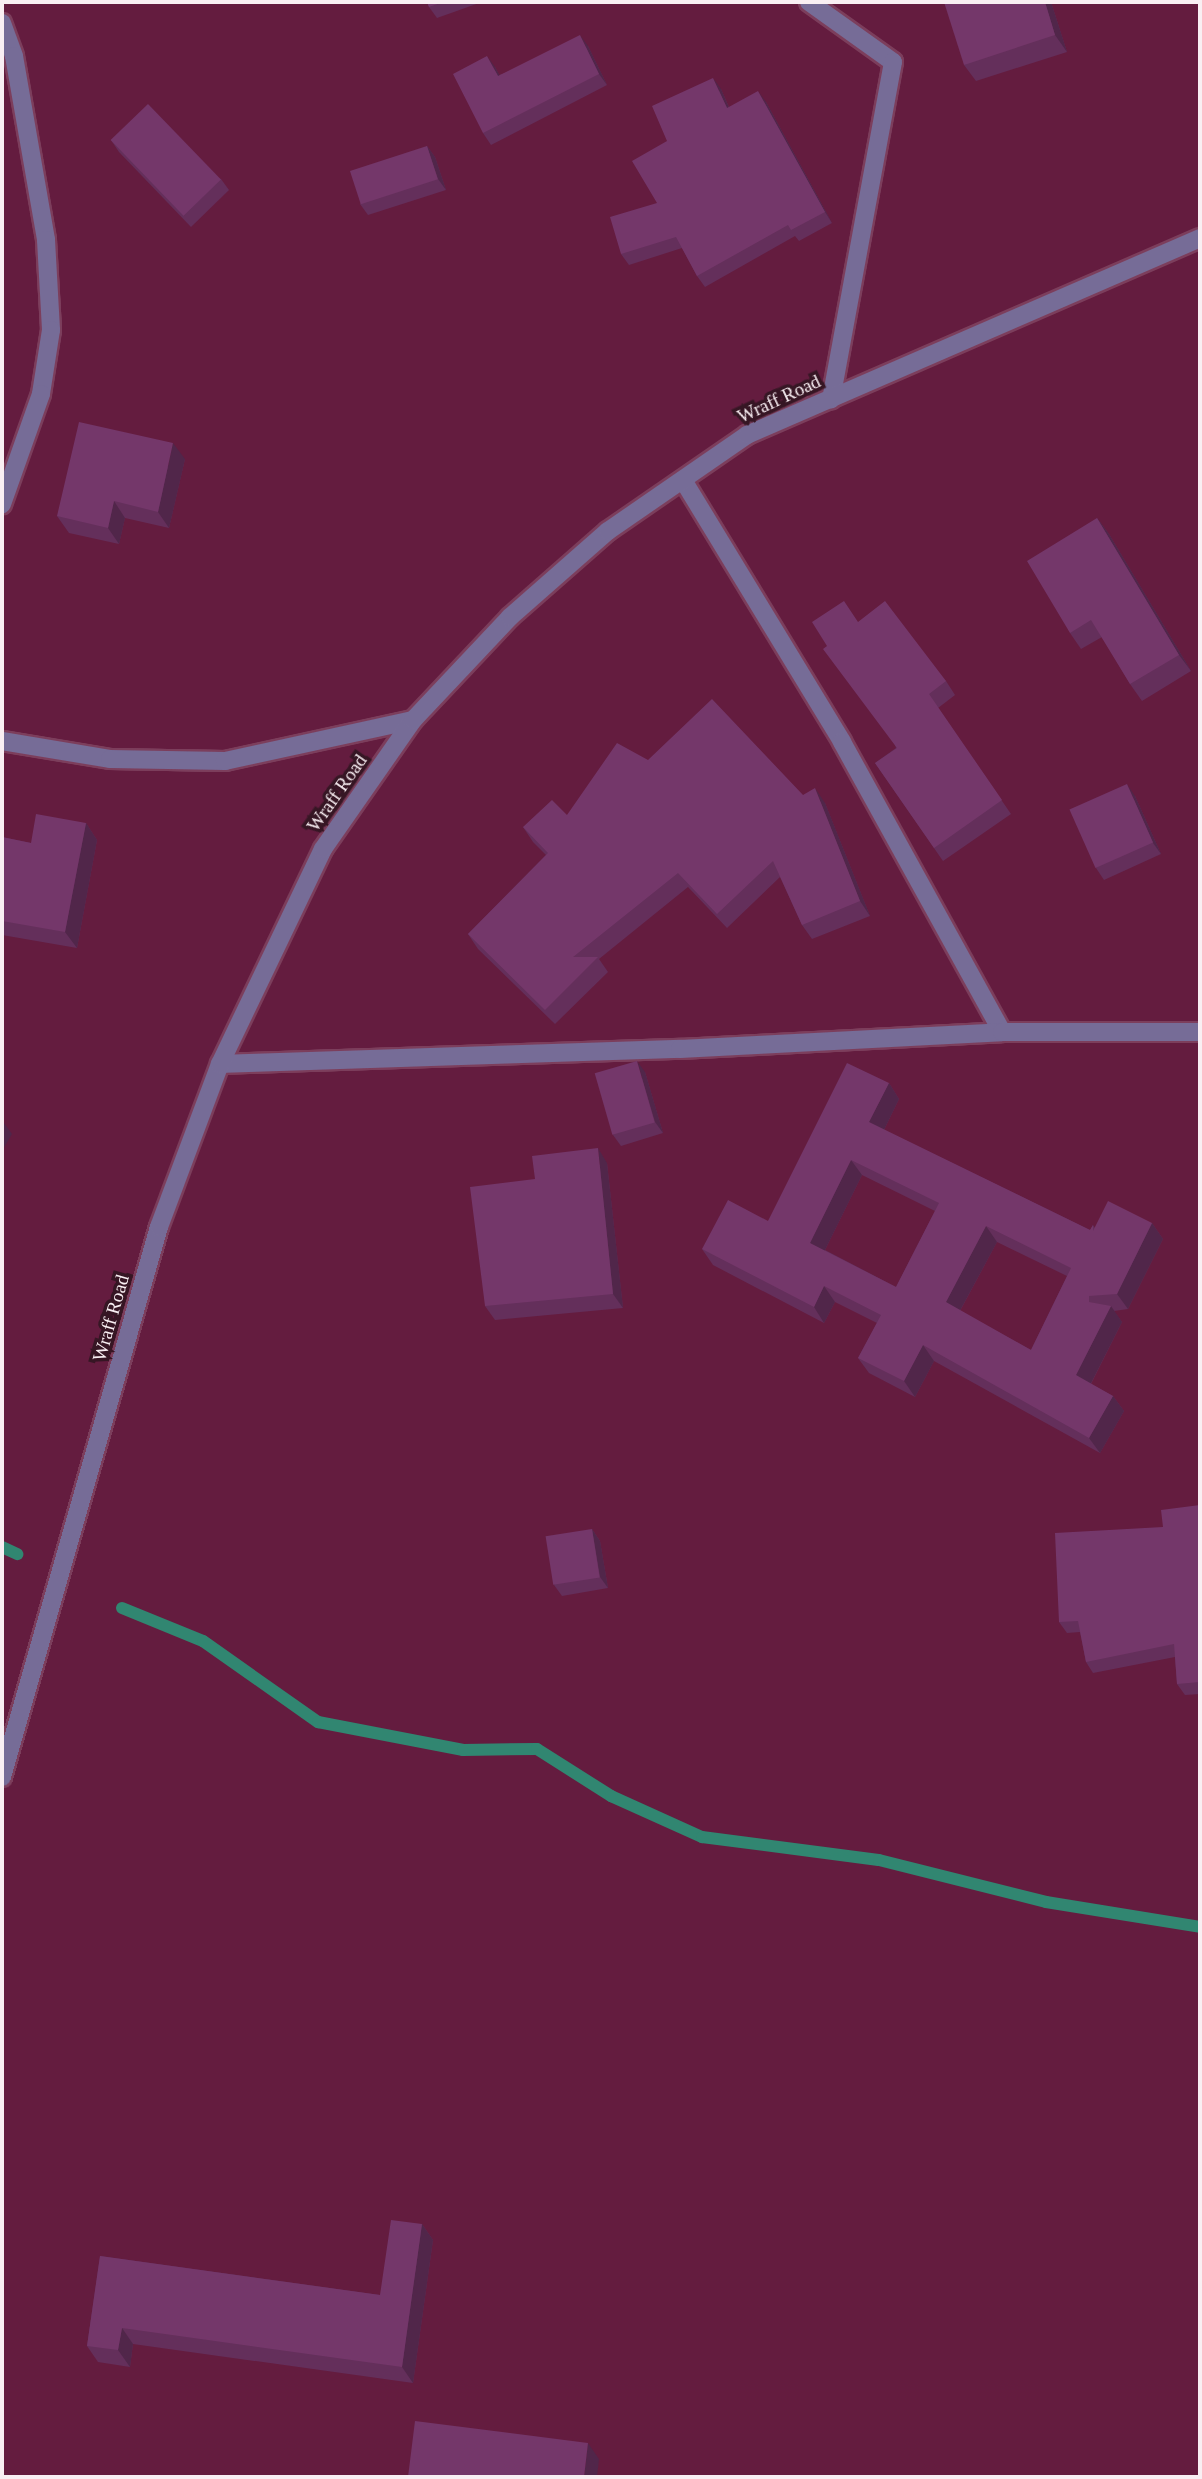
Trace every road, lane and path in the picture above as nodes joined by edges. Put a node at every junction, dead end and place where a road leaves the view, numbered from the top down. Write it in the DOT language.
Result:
graph roads {
  1 [pos="809,2"];
  2 [pos="2,23"];
  3 [pos="1200,238"];
  4 [pos="831,399"];
  5 [pos="683,480"];
  6 [pos="2,504"];
  7 [pos="413,720"];
  8 [pos="2,741"];
  9 [pos="1002,1032"];
  10 [pos="1200,1032"];
  11 [pos="220,1065"];
  12 [pos="2,1777"];
  1 -- 4 [label="street"];
  2 -- 6 [label="street"];
  3 -- 4 [label="street, Wraff Road"];
  4 -- 5 [label="street, Wraff Road"];
  5 -- 7 [label="street, Wraff Road"];
  5 -- 9 [label="street"];
  7 -- 8 [label="street"];
  7 -- 11 [label="street, Wraff Road"];
  9 -- 10 [label="street"];
  9 -- 11 [label="street"];
  11 -- 12 [label="street, Wraff Road"];
}
